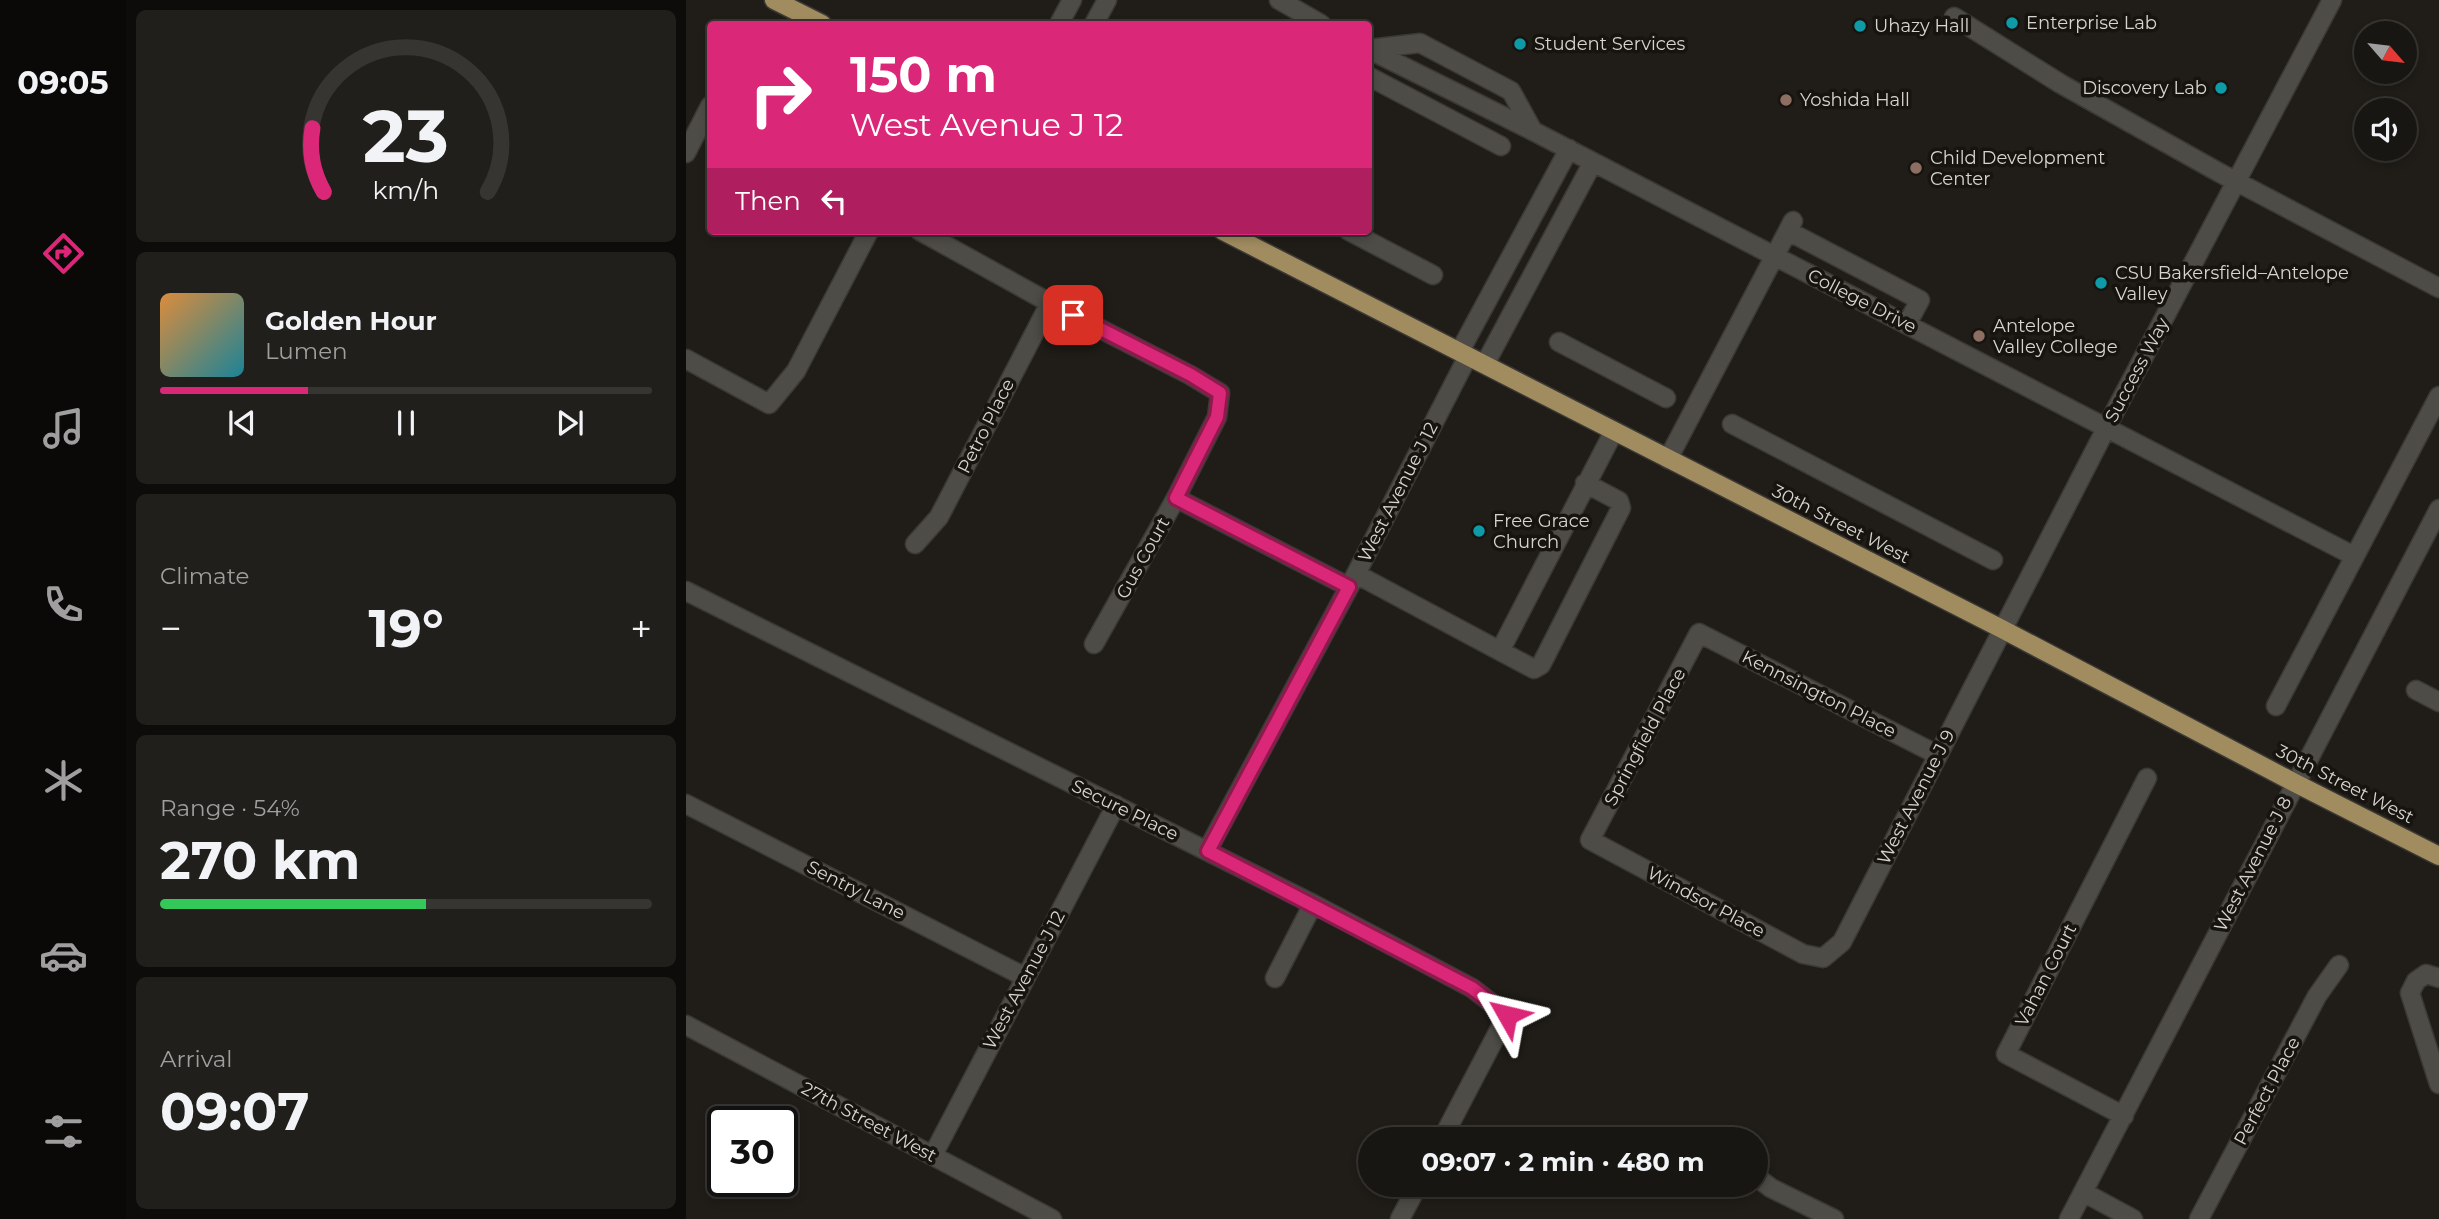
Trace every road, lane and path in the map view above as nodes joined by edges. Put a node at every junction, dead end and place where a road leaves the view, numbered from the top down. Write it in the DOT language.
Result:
graph roads {
  1 [pos="774,0"];
  2 [pos="1072,0"];
  3 [pos="1107,0"];
  4 [pos="1279,0"];
  5 [pos="2332,0"];
  6 [pos="1954,17"];
  7 [pos="816,21"];
  8 [pos="1061,21"];
  9 [pos="1096,21"];
  10 [pos="1316,21"];
  11 [pos="1372,49"];
  12 [pos="1372,50"];
  13 [pos="1372,78"];
  14 [pos="707,112"];
  15 [pos="1533,131"];
  16 [pos="1501,146"];
  17 [pos="1569,149"];
  18 [pos="686,153"];
  19 [pos="1593,162"];
  20 [pos="2236,181"];
  21 [pos="867,235"];
  22 [pos="927,235"];
  23 [pos="1231,235"];
  24 [pos="1357,235"];
  25 [pos="1775,256"];
  26 [pos="1433,275"];
  27 [pos="2439,288"];
  28 [pos="1050,303"];
  29 [pos="1907,324"];
  30 [pos="1559,342"];
  31 [pos="1471,357"];
  32 [pos="686,359"];
  33 [pos="2439,396"];
  34 [pos="1665,398"];
  35 [pos="1732,424"];
  36 [pos="2107,427"];
  37 [pos="1614,431"];
  38 [pos="1668,459"];
  39 [pos="1585,484"];
  40 [pos="1176,498"];
  41 [pos="2439,509"];
  42 [pos="915,544"];
  43 [pos="2354,556"];
  44 [pos="1993,560"];
  45 [pos="1352,580"];
  46 [pos="686,591"];
  47 [pos="2002,629"];
  48 [pos="1699,634"];
  49 [pos="1094,643"];
  50 [pos="1500,651"];
  51 [pos="2416,690"];
  52 [pos="2439,702"];
  53 [pos="2276,706"];
  54 [pos="1938,755"];
  55 [pos="2147,778"];
  56 [pos="2295,783"];
  57 [pos="686,804"];
  58 [pos="1116,805"];
  59 [pos="1590,840"];
  60 [pos="1208,851"];
  61 [pos="2439,856"];
  62 [pos="1313,904"];
  63 [pos="1823,958"];
  64 [pos="2339,965"];
  65 [pos="1025,977"];
  66 [pos="1275,978"];
  67 [pos="2439,978"];
  68 [pos="686,1025"];
  69 [pos="2439,1084"];
  70 [pos="2124,1116"];
  71 [pos="1448,1127"];
  72 [pos="933,1155"];
  73 [pos="1768,1186"];
  74 [pos="2084,1192"];
  75 [pos="1412,1197"];
  76 [pos="1052,1219"];
  77 [pos="1400,1219"];
  78 [pos="1834,1219"];
  79 [pos="2069,1219"];
  80 [pos="2133,1219"];
  81 [pos="2199,1219"];
  1 -- 7 [label="main road"];
  2 -- 8 [label="street"];
  3 -- 9 [label="street"];
  4 -- 10 [label="street"];
  5 -- 20 [label="street, Success Way"];
  6 -- 20 [label="street"];
  11 -- 15 [label="street"];
  12 -- 15 [label="street, College Drive"];
  13 -- 16 [label="street"];
  14 -- 18 [label="street"];
  15 -- 17 [label="street, College Drive"];
  17 -- 19 [label="street, College Drive"];
  17 -- 31 [label="street"];
  19 -- 25 [label="street, College Drive"];
  19 -- 31 [label="street"];
  20 -- 27 [label="street"];
  20 -- 36 [label="street, Success Way"];
  21 -- 32 [label="street"];
  22 -- 28 [label="street"];
  23 -- 31 [label="main road, 30th Street West"];
  24 -- 26 [label="street"];
  25 -- 29 [label="street, College Drive"];
  25 -- 29 [label="street"];
  25 -- 38 [label="street"];
  28 -- 40 [label="street, Gus Court"];
  28 -- 42 [label="street, Petro Place"];
  29 -- 36 [label="street, College Drive"];
  30 -- 34 [label="street"];
  31 -- 37 [label="main road, 30th Street West"];
  31 -- 45 [label="street, West Avenue J 12"];
  33 -- 43 [label="street"];
  35 -- 44 [label="street"];
  36 -- 43 [label="street, College Drive"];
  36 -- 47 [label="street, Success Way"];
  37 -- 38 [label="main road, 30th Street West"];
  37 -- 39 [label="street"];
  38 -- 47 [label="main road, 30th Street West"];
  39 -- 50 [label="street"];
  39 -- 50 [label="street"];
  40 -- 45 [label="street"];
  40 -- 49 [label="street, Gus Court"];
  41 -- 56 [label="street, West Avenue J 8"];
  43 -- 53 [label="street"];
  45 -- 50 [label="street"];
  45 -- 60 [label="street, West Avenue J 12"];
  46 -- 58 [label="street, Secure Place"];
  47 -- 54 [label="street, West Avenue J 9"];
  47 -- 56 [label="main road, 30th Street West"];
  48 -- 54 [label="street, Kennsington Place"];
  48 -- 59 [label="street, Springfield Place"];
  51 -- 52 [label="street"];
  54 -- 63 [label="street, West Avenue J 9"];
  55 -- 70 [label="street, Vahan Court"];
  56 -- 61 [label="main road, 30th Street West"];
  56 -- 70 [label="street, West Avenue J 8"];
  57 -- 65 [label="street, Sentry Lane"];
  58 -- 60 [label="street, Secure Place"];
  58 -- 65 [label="street, West Avenue J 12"];
  59 -- 63 [label="street, Windsor Place"];
  60 -- 62 [label="street, Secure Place"];
  62 -- 66 [label="street"];
  62 -- 71 [label="street, Secure Place"];
  64 -- 81 [label="street, Perfect Place"];
  65 -- 72 [label="street, West Avenue J 12"];
  67 -- 69 [label="street"];
  68 -- 72 [label="street, 27th Street West"];
  70 -- 74 [label="street, West Avenue J 8"];
  72 -- 76 [label="street, 27th Street West"];
  73 -- 78 [label="street"];
  74 -- 79 [label="street, West Avenue J 8"];
  74 -- 80 [label="street"];
  75 -- 77 [label="street"];
}
